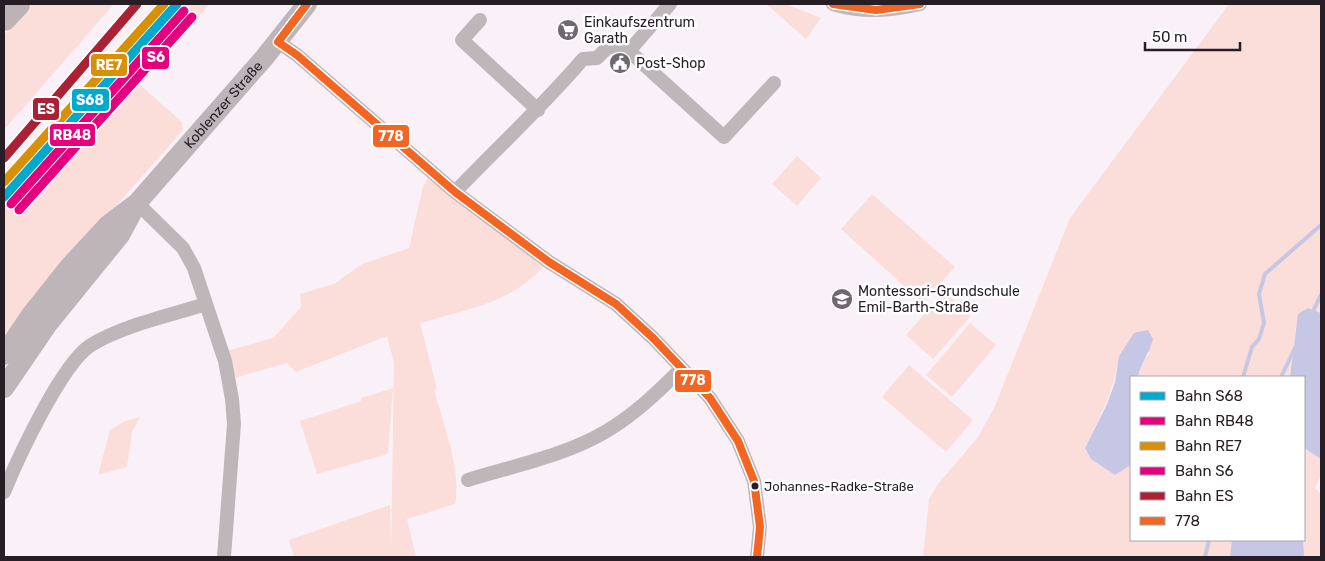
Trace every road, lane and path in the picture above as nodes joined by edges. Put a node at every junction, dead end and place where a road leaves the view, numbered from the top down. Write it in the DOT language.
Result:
graph roads {
  1 [pos="17,4"];
  2 [pos="307,4"];
  3 [pos="670,4"];
  4 [pos="833,4"];
  5 [pos="920,4"];
  6 [pos="4,18"];
  7 [pos="480,20"];
  8 [pos="278,42"];
  9 [pos="629,52"];
  10 [pos="774,83"];
  11 [pos="538,110"];
  12 [pos="455,192"];
  13 [pos="137,203"];
  14 [pos="206,304"];
  15 [pos="4,355"];
  16 [pos="681,369"];
  17 [pos="4,388"];
  18 [pos="468,480"];
  19 [pos="4,492"];
  20 [pos="224,557"];
  21 [pos="757,557"];
  1 -- 6 [label="highway"];
  2 -- 8 [label="main road, Koblenzer Straße"];
  3 -- 9 [label="street"];
  4 -- 5 [label="street"];
  7 -- 11 [label="street"];
  8 -- 12 [label="street"];
  8 -- 13 [label="main road, Koblenzer Straße"];
  9 -- 10 [label="street"];
  9 -- 11 [label="street"];
  11 -- 12 [label="street"];
  12 -- 16 [label="street"];
  13 -- 14 [label="street"];
  13 -- 15 [label="main road, Koblenzer Straße"];
  13 -- 17 [label="main road, Koblenzer Straße"];
  14 -- 19 [label="street"];
  14 -- 20 [label="street"];
  16 -- 18 [label="street"];
  16 -- 21 [label="street"];
}
